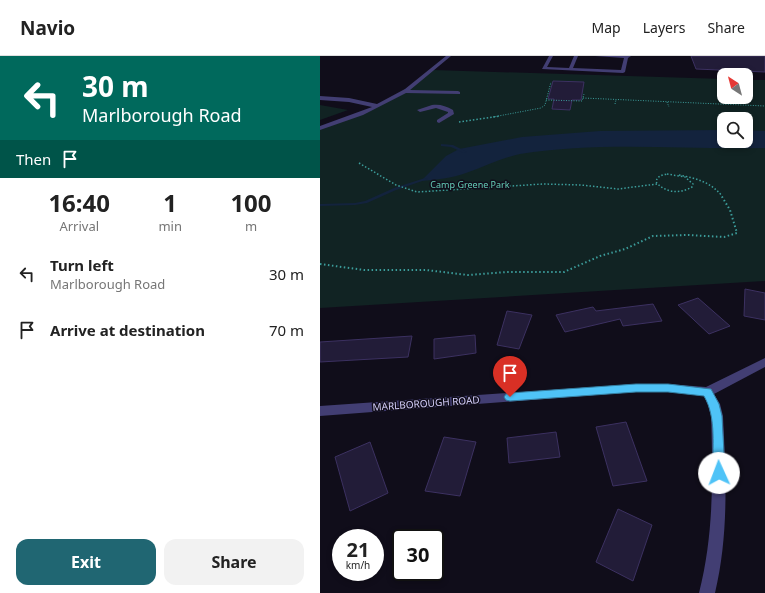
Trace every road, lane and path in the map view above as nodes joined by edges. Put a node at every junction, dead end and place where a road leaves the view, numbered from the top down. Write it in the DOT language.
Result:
graph roads {
  1 [pos="449,56"];
  2 [pos="551,56"];
  3 [pos="576,56"];
  4 [pos="597,56"];
  5 [pos="627,57"];
  6 [pos="570,70"];
  7 [pos="551,82"];
  8 [pos="405,91"];
  9 [pos="458,93"];
  10 [pos="584,94"];
  11 [pos="320,98"];
  12 [pos="583,98"];
  13 [pos="546,100"];
  14 [pos="616,100"];
  15 [pos="668,102"];
  16 [pos="615,104"];
  17 [pos="377,106"];
  18 [pos="765,106"];
  19 [pos="668,107"];
  20 [pos="420,110"];
  21 [pos="440,121"];
  22 [pos="456,123"];
  23 [pos="320,128"];
  24 [pos="359,163"];
  25 [pos="679,175"];
  26 [pos="657,184"];
  27 [pos="685,191"];
  28 [pos="689,195"];
  29 [pos="320,264"];
  30 [pos="765,362"];
  31 [pos="707,392"];
  32 [pos="320,411"];
  33 [pos="708,593"];
  1 -- 8 [label="street"];
  2 -- 6 [label="street"];
  3 -- 6 [label="street"];
  4 -- 5 [label="street"];
  5 -- 6 [label="street"];
  7 -- 13 [label="path"];
  8 -- 9 [label="street"];
  8 -- 17 [label="street"];
  10 -- 12 [label="path"];
  11 -- 17 [label="street"];
  12 -- 13 [label="path"];
  12 -- 14 [label="path"];
  13 -- 22 [label="path"];
  14 -- 15 [label="path"];
  14 -- 16 [label="path"];
  15 -- 18 [label="path"];
  15 -- 19 [label="path"];
  17 -- 23 [label="street"];
  20 -- 21 [label="street"];
  24 -- 26 [label="path"];
  25 -- 26 [label="path"];
  25 -- 27 [label="path"];
  25 -- 29 [label="path"];
  26 -- 27 [label="path"];
  27 -- 28 [label="path"];
  30 -- 31 [label="street"];
  31 -- 32 [label="street, MARLBOROUGH ROAD"];
  31 -- 33 [label="street"];
}
